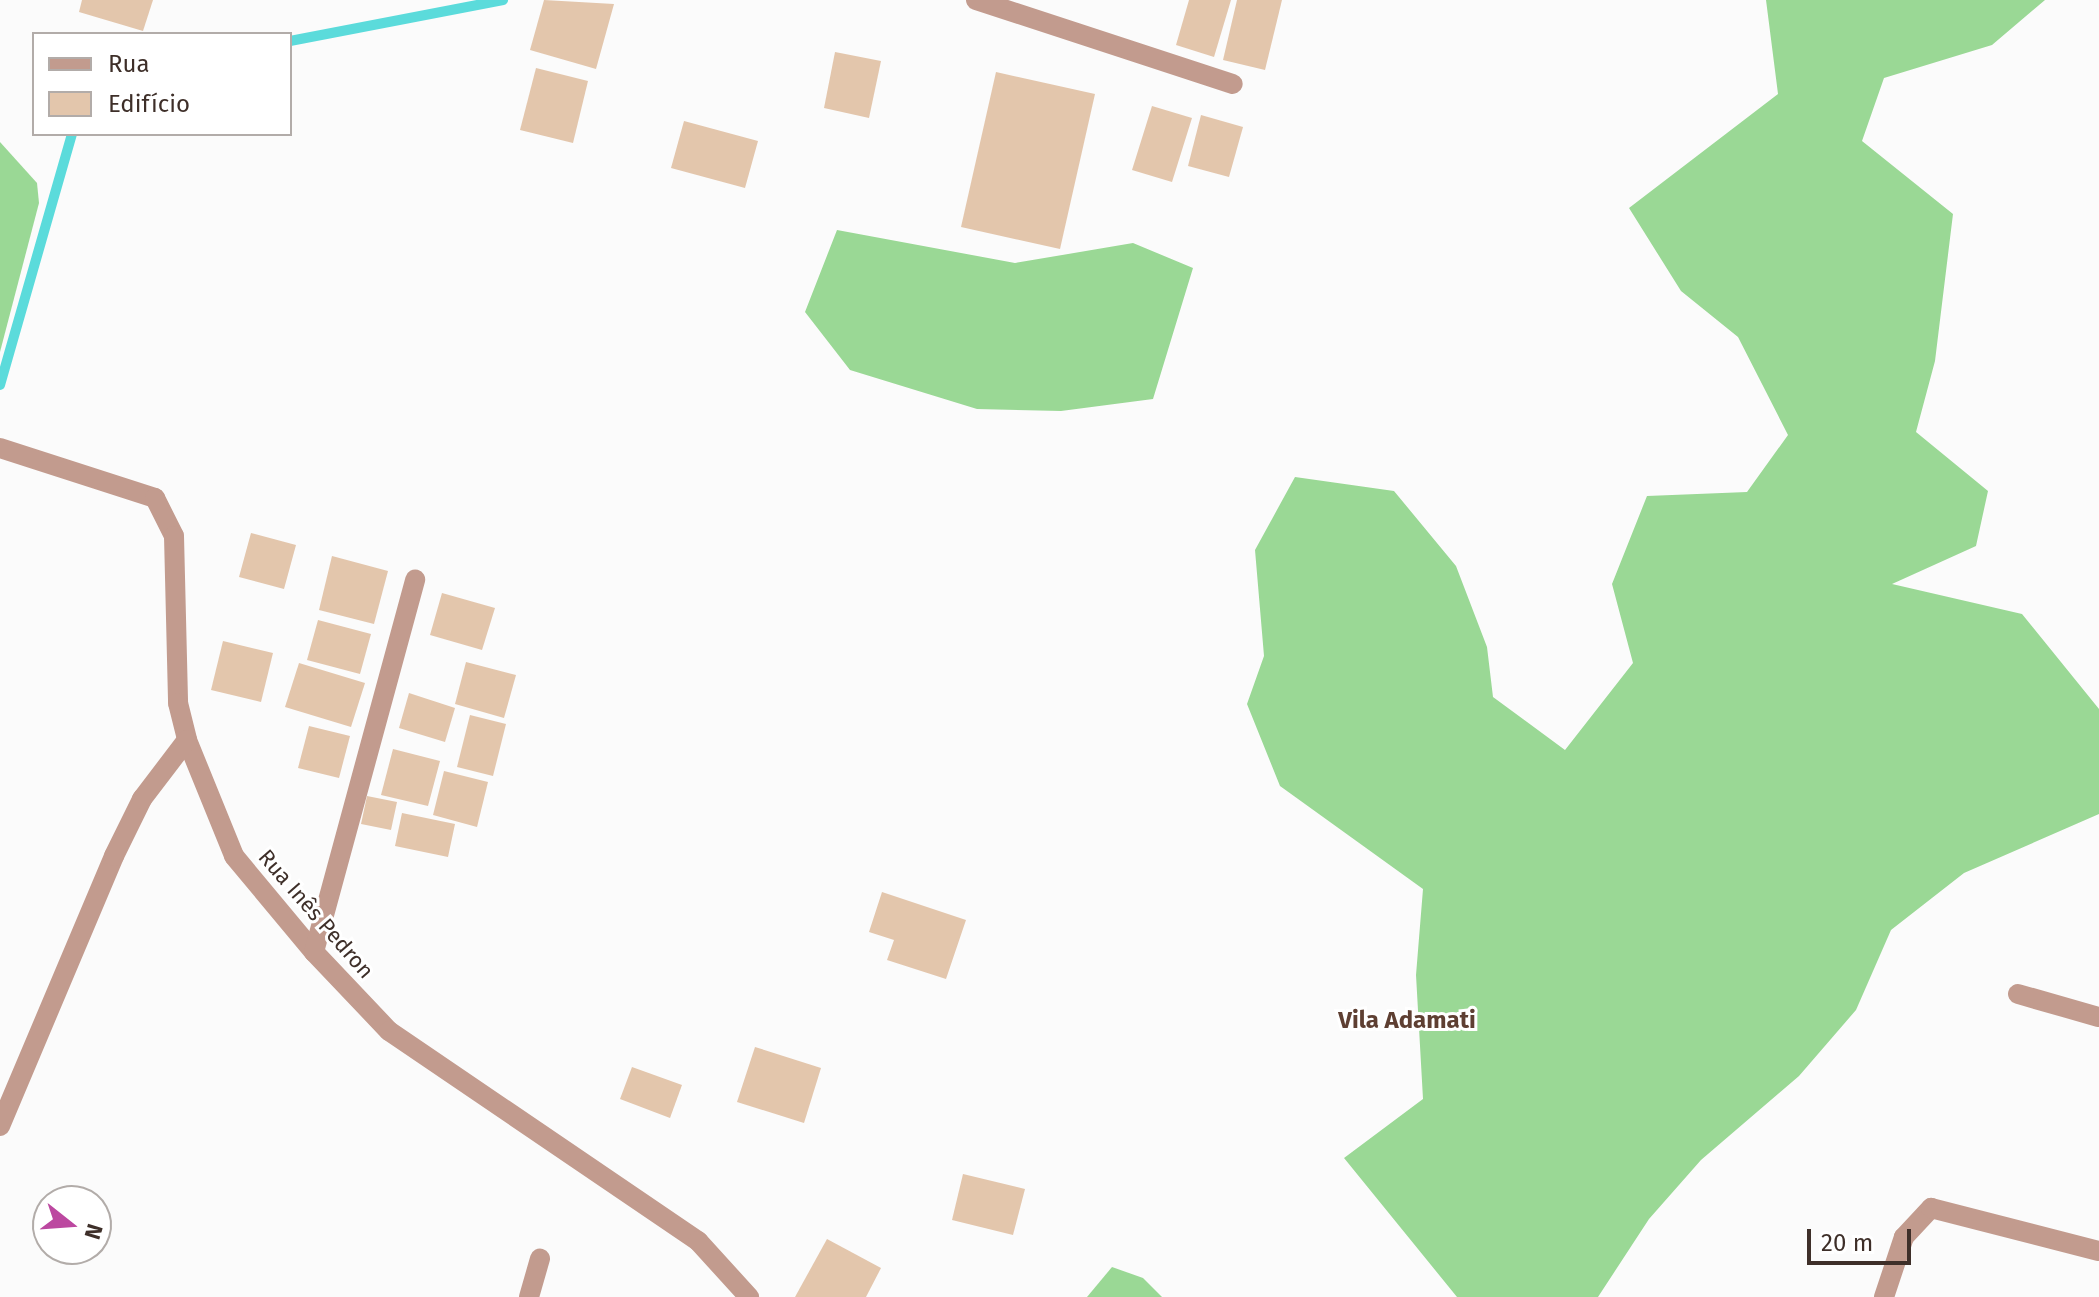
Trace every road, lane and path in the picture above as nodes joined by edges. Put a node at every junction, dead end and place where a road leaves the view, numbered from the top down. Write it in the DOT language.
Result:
graph roads {
  1 [pos="976,0"];
  2 [pos="1233,84"];
  3 [pos="1,448"];
  4 [pos="415,579"];
  5 [pos="187,740"];
  6 [pos="314,952"];
  7 [pos="2018,994"];
  8 [pos="2099,1017"];
  9 [pos="0,1126"];
  10 [pos="2099,1251"];
  11 [pos="540,1259"];
  12 [pos="529,1297"];
  13 [pos="749,1297"];
  14 [pos="1884,1297"];
  1 -- 2 [label="street"];
  3 -- 5 [label="street, Rua Inês Pedron"];
  4 -- 6 [label="street"];
  5 -- 6 [label="street, Rua Inês Pedron"];
  5 -- 9 [label="street"];
  6 -- 13 [label="street, Rua Inês Pedron"];
  7 -- 8 [label="street"];
  10 -- 14 [label="street"];
  11 -- 12 [label="street"];
}
